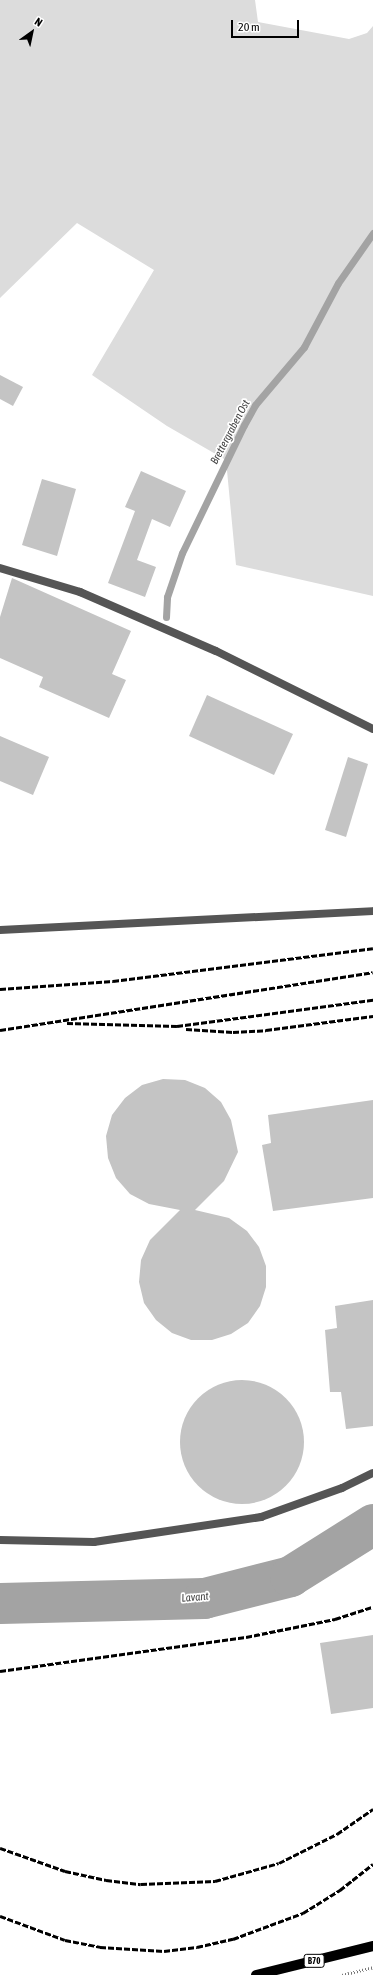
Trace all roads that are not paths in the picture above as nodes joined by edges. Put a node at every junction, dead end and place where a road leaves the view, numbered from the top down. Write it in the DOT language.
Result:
graph roads {
  1 [pos="0,568"];
  2 [pos="373,729"];
  3 [pos="373,911"];
  4 [pos="0,930"];
  5 [pos="373,1473"];
  6 [pos="0,1540"];
  7 [pos="373,1946"];
  8 [pos="256,1975"];
  1 -- 2 [label="street"];
  3 -- 4 [label="street"];
  5 -- 6 [label="street"];
  7 -- 8 [label="main road, B70"];
}
